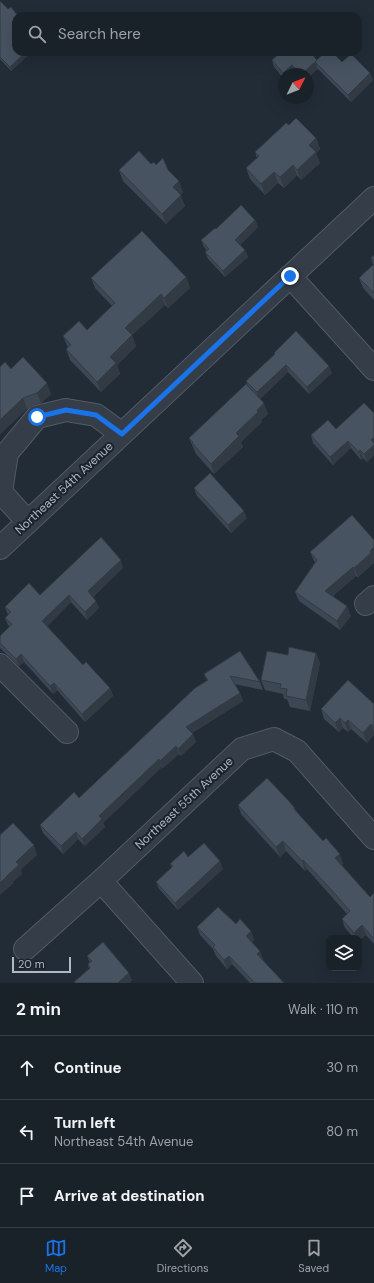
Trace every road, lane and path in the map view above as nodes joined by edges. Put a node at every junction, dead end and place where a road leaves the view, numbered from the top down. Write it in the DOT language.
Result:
graph roads {
  1 [pos="374,198"];
  2 [pos="290,276"];
  3 [pos="374,369"];
  4 [pos="122,434"];
  5 [pos="0,491"];
  6 [pos="28,522"];
  7 [pos="0,548"];
  8 [pos="0,665"];
  9 [pos="66,732"];
  10 [pos="374,838"];
  11 [pos="101,881"];
  12 [pos="25,949"];
  13 [pos="192,983"];
  1 -- 2 [label="street, Northeast 54th Avenue"];
  2 -- 3 [label="street"];
  2 -- 4 [label="street, Northeast 54th Avenue"];
  4 -- 5 [label="street"];
  4 -- 6 [label="street, Northeast 54th Avenue"];
  5 -- 6 [label="street"];
  6 -- 7 [label="street, Northeast 54th Avenue"];
  8 -- 9 [label="street"];
  10 -- 11 [label="street, Northeast 55th Avenue"];
  11 -- 12 [label="street, Northeast 55th Avenue"];
  11 -- 13 [label="street"];
}
